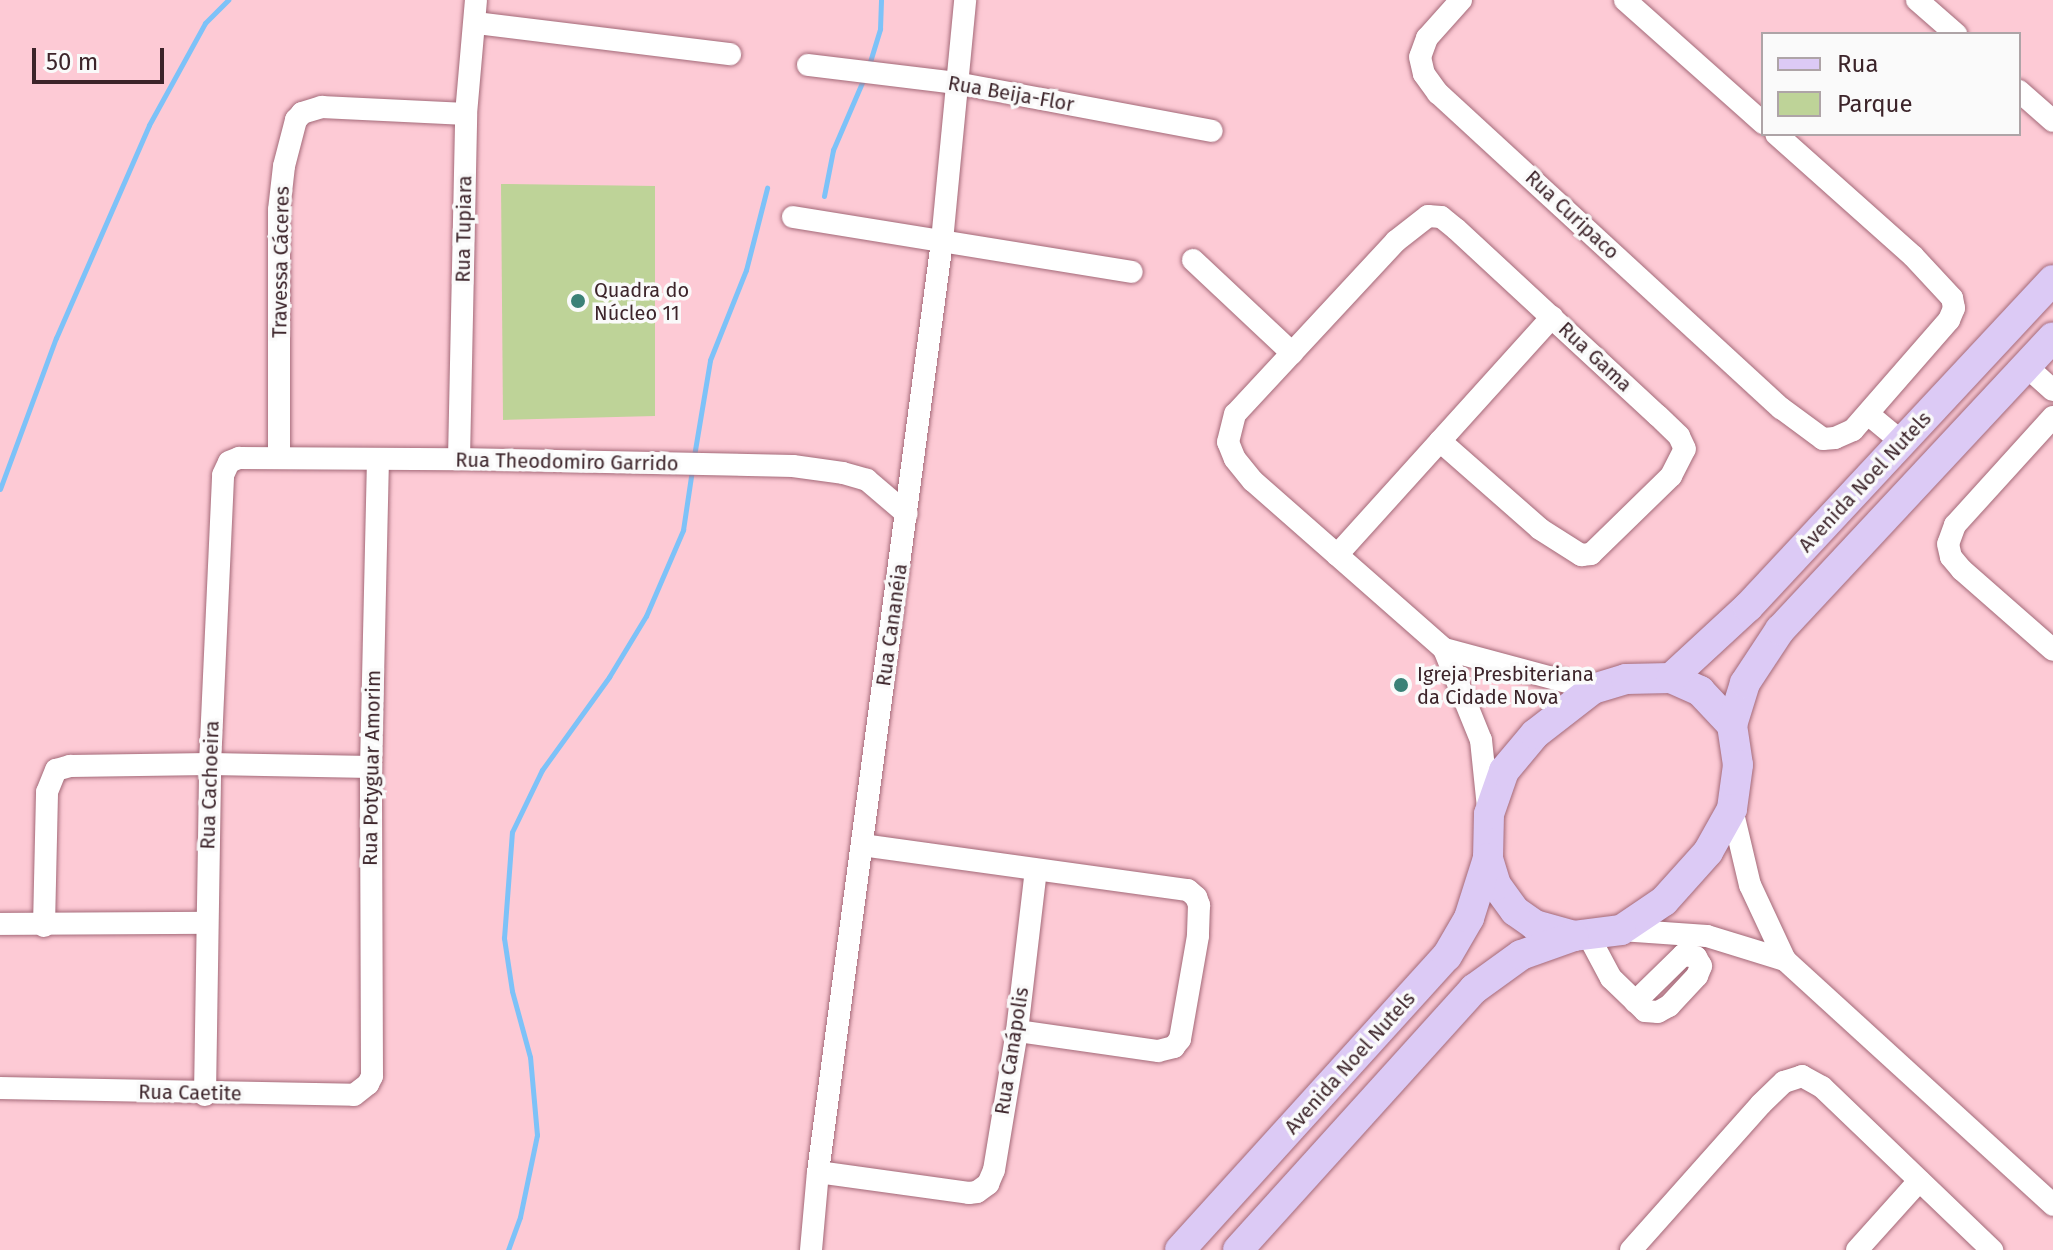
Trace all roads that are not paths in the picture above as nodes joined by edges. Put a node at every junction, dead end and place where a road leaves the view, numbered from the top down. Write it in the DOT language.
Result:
graph roads {
  1 [pos="476,0"];
  2 [pos="965,0"];
  3 [pos="1625,0"];
  4 [pos="1917,0"];
  5 [pos="1458,3"];
  6 [pos="476,23"];
  7 [pos="1954,32"];
  8 [pos="730,54"];
  9 [pos="808,65"];
  10 [pos="956,83"];
  11 [pos="2021,93"];
  12 [pos="466,114"];
  13 [pos="1761,121"];
  14 [pos="2053,121"];
  15 [pos="1212,131"];
  16 [pos="1778,136"];
  17 [pos="793,217"];
  18 [pos="942,241"];
  19 [pos="1193,260"];
  20 [pos="1132,272"];
  21 [pos="2053,280"];
  22 [pos="1552,317"];
  23 [pos="2053,337"];
  24 [pos="1292,353"];
  25 [pos="2026,366"];
  26 [pos="2053,390"];
  27 [pos="1868,414"];
  28 [pos="2053,417"];
  29 [pos="1440,441"];
  30 [pos="1903,443"];
  31 [pos="279,458"];
  32 [pos="459,459"];
  33 [pos="378,460"];
  34 [pos="223,475"];
  35 [pos="907,514"];
  36 [pos="1337,555"];
  37 [pos="1444,649"];
  38 [pos="2053,650"];
  39 [pos="1671,678"];
  40 [pos="1593,689"];
  41 [pos="1732,725"];
  42 [pos="210,764"];
  43 [pos="371,767"];
  44 [pos="1732,809"];
  45 [pos="1489,814"];
  46 [pos="862,845"];
  47 [pos="1488,858"];
  48 [pos="1036,870"];
  49 [pos="205,923"];
  50 [pos="0,924"];
  51 [pos="44,926"];
  52 [pos="1621,930"];
  53 [pos="1581,936"];
  54 [pos="1785,960"];
  55 [pos="1635,1002"];
  56 [pos="1017,1031"];
  57 [pos="372,1076"];
  58 [pos="0,1088"];
  59 [pos="205,1095"];
  60 [pos="818,1172"];
  61 [pos="1919,1181"];
  62 [pos="2053,1205"];
  63 [pos="811,1250"];
  64 [pos="1180,1250"];
  65 [pos="1238,1250"];
  66 [pos="1631,1250"];
  67 [pos="1857,1250"];
  68 [pos="1992,1250"];
  1 -- 6 [label="street, Rua Tupiara"];
  2 -- 10 [label="street, Rua Cananéia"];
  3 -- 13 [label="street"];
  4 -- 7 [label="street"];
  5 -- 27 [label="street, Rua Curipaco"];
  6 -- 8 [label="street"];
  6 -- 12 [label="street, Rua Tupiara"];
  9 -- 10 [label="street, Rua Beija-Flor"];
  10 -- 15 [label="street, Rua Beija-Flor"];
  10 -- 18 [label="street, Rua Cananéia"];
  11 -- 14 [label="street"];
  12 -- 31 [label="street, Travessa Cáceres"];
  12 -- 32 [label="street, Rua Tupiara"];
  16 -- 27 [label="street"];
  17 -- 18 [label="street"];
  18 -- 20 [label="street"];
  18 -- 35 [label="street, Rua Cananéia"];
  19 -- 24 [label="street"];
  21 -- 30 [label="main road, Avenida Noel Nutels"];
  22 -- 24 [label="street, Rua Gama"];
  22 -- 29 [label="street"];
  22 -- 29 [label="street, Rua Gama"];
  23 -- 25 [label="main road, Avenida Noel Nutels"];
  24 -- 36 [label="street"];
  25 -- 26 [label="street"];
  25 -- 41 [label="main road, Avenida Noel Nutels"];
  27 -- 30 [label="street"];
  28 -- 38 [label="street"];
  29 -- 36 [label="street"];
  30 -- 39 [label="main road, Avenida Noel Nutels"];
  31 -- 33 [label="street, Rua Theodomiro Garrido"];
  31 -- 34 [label="street, Rua Theodomiro Garrido"];
  32 -- 33 [label="street, Rua Theodomiro Garrido"];
  32 -- 35 [label="street, Rua Theodomiro Garrido"];
  33 -- 43 [label="street, Rua Potyguar Amorim"];
  34 -- 42 [label="street, Rua Cachoeira"];
  35 -- 46 [label="street, Rua Cananéia"];
  36 -- 37 [label="street"];
  37 -- 40 [label="street"];
  37 -- 45 [label="street"];
  39 -- 40 [label="main road"];
  39 -- 41 [label="main road"];
  40 -- 45 [label="main road"];
  41 -- 44 [label="main road"];
  42 -- 43 [label="street"];
  42 -- 49 [label="street, Rua Cachoeira"];
  42 -- 51 [label="street"];
  43 -- 57 [label="street, Rua Potyguar Amorim"];
  44 -- 52 [label="main road"];
  44 -- 54 [label="street"];
  45 -- 47 [label="main road"];
  46 -- 48 [label="street"];
  46 -- 60 [label="street, Rua Cananéia"];
  47 -- 53 [label="main road"];
  47 -- 64 [label="main road, Avenida Noel Nutels"];
  48 -- 56 [label="street, Rua Canápolis"];
  48 -- 56 [label="street"];
  49 -- 51 [label="street"];
  49 -- 59 [label="street, Rua Cachoeira"];
  50 -- 51 [label="street"];
  52 -- 53 [label="main road"];
  52 -- 54 [label="street"];
  53 -- 55 [label="street"];
  53 -- 65 [label="main road"];
  54 -- 62 [label="street"];
  56 -- 60 [label="street, Rua Canápolis"];
  57 -- 59 [label="street, Rua Caetite"];
  58 -- 59 [label="street, Rua Caetite"];
  60 -- 63 [label="street, Rua Cananéia"];
  61 -- 66 [label="street"];
  61 -- 67 [label="street"];
  61 -- 68 [label="street"];
}
